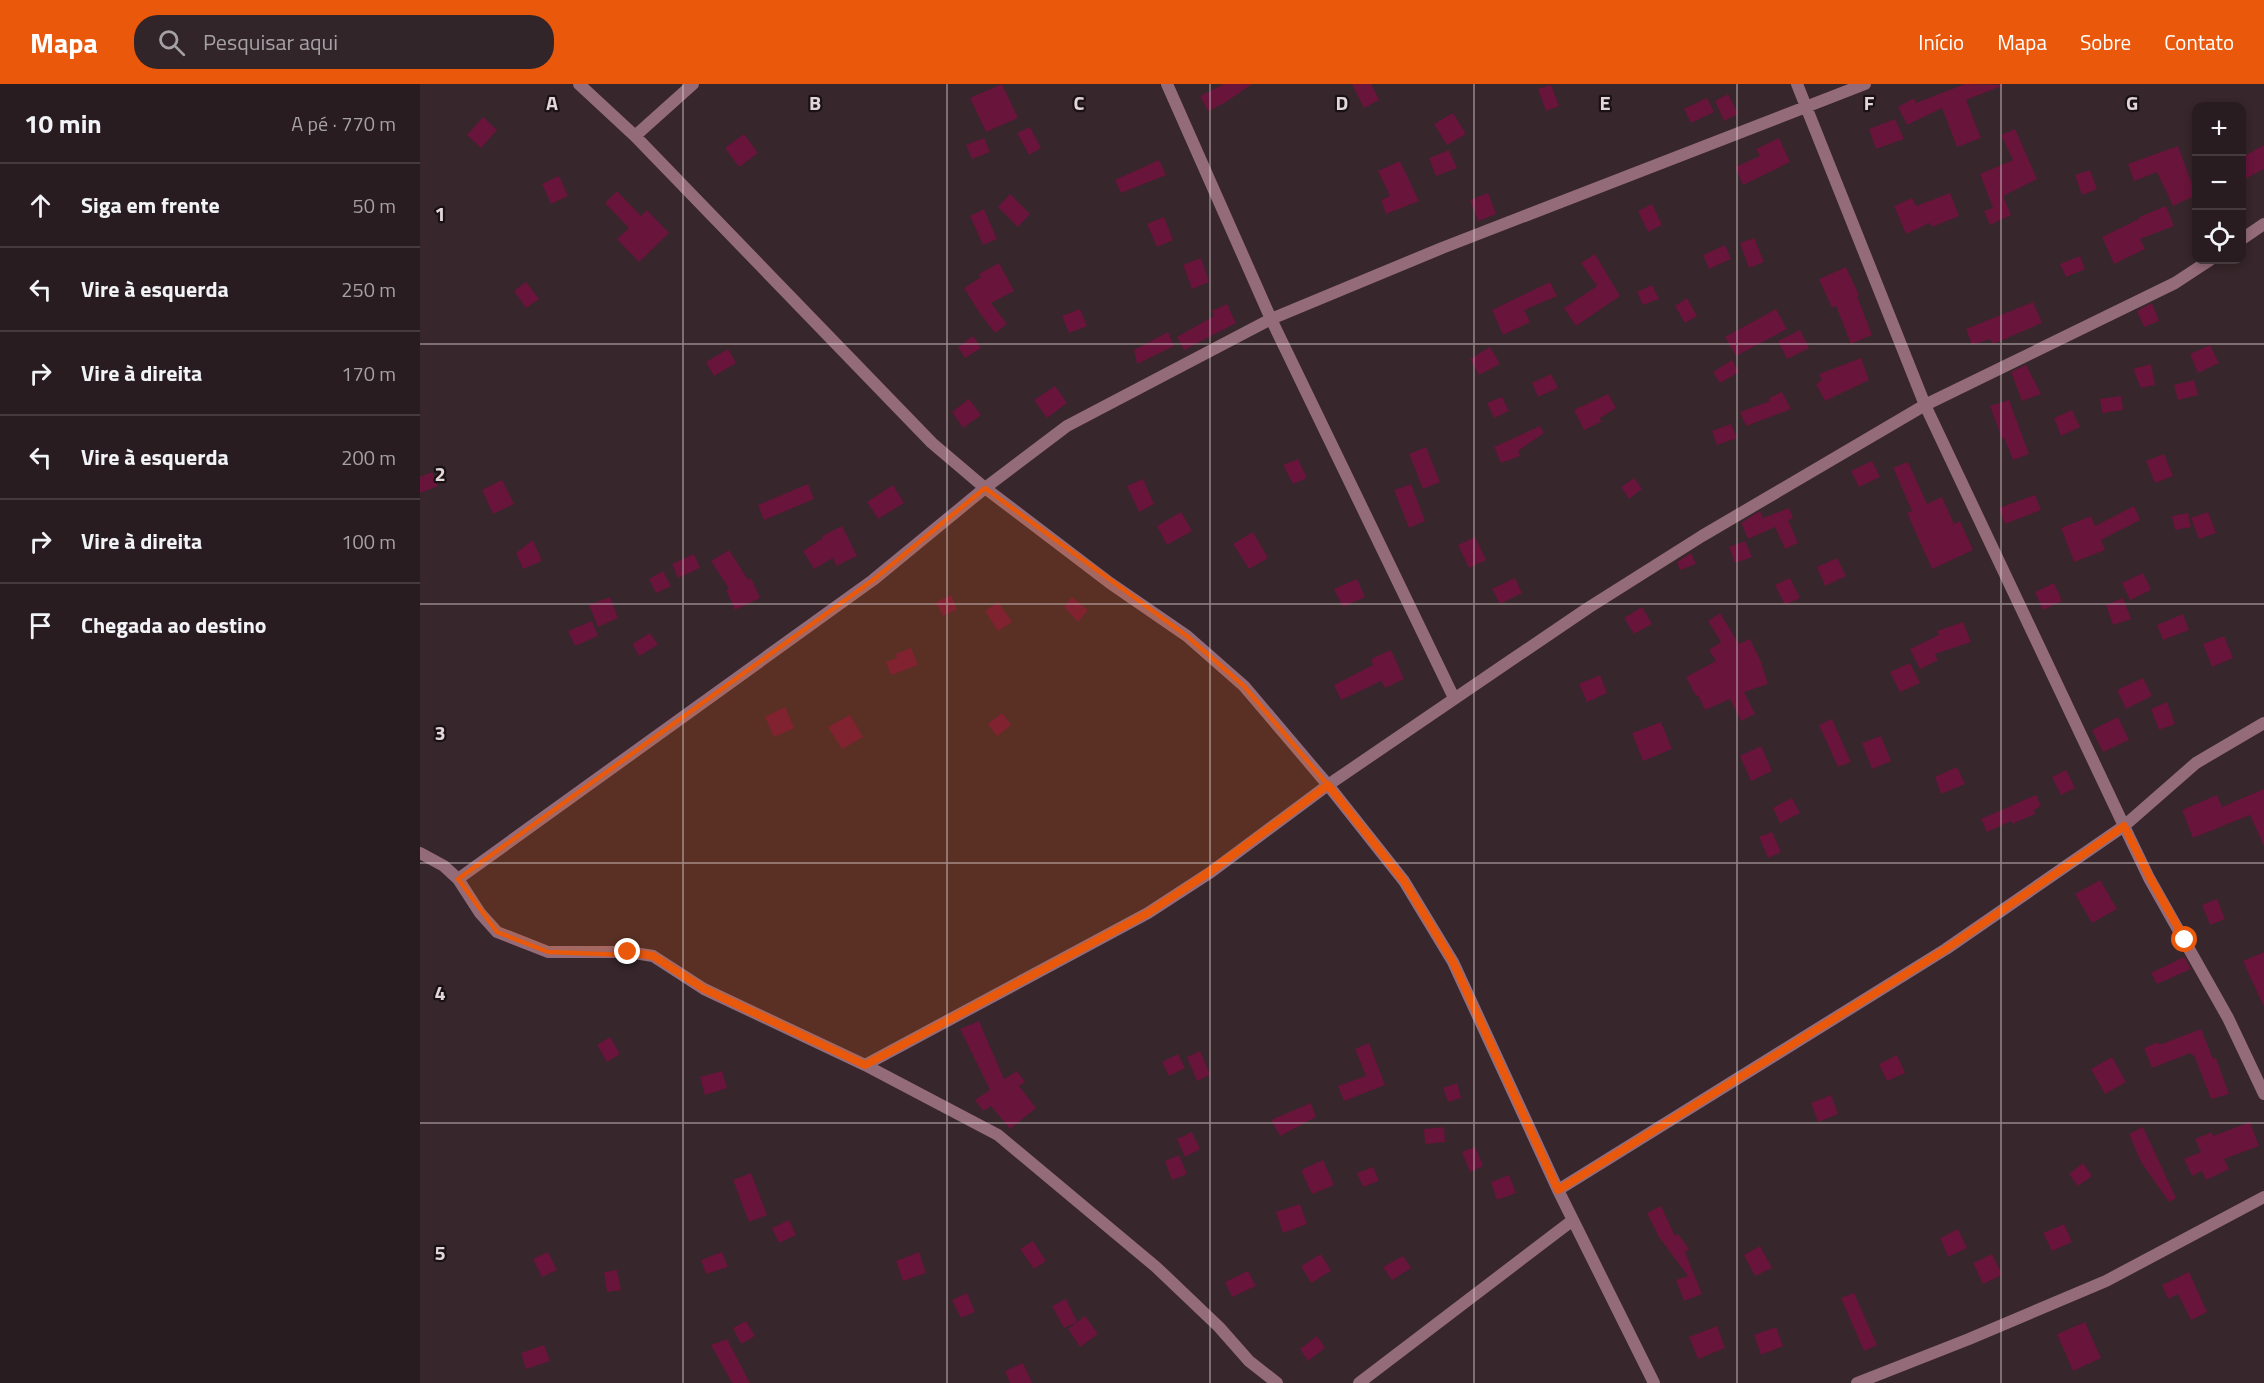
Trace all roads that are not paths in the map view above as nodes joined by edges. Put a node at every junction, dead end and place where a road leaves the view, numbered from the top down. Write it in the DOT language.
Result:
graph roads {
  1 [pos="579,84"];
  2 [pos="693,84"];
  3 [pos="1167,84"];
  4 [pos="1797,84"];
  5 [pos="1865,84"];
  6 [pos="1806,108"];
  7 [pos="635,136"];
  8 [pos="2264,224"];
  9 [pos="2246,236"];
  10 [pos="2204,264"];
  11 [pos="1271,319"];
  12 [pos="1925,405"];
  13 [pos="985,488"];
  14 [pos="1454,698"];
  15 [pos="2264,723"];
  16 [pos="1328,785"];
  17 [pos="2124,826"];
  18 [pos="420,853"];
  19 [pos="458,879"];
  20 [pos="865,1065"];
  21 [pos="2264,1094"];
  22 [pos="1558,1190"];
  23 [pos="2264,1197"];
  24 [pos="1573,1220"];
  25 [pos="1277,1383"];
  26 [pos="1359,1383"];
  27 [pos="1654,1383"];
  28 [pos="1857,1383"];
  1 -- 7 [label="street"];
  2 -- 7 [label="street"];
  3 -- 11 [label="street"];
  4 -- 6 [label="street"];
  5 -- 6 [label="street"];
  6 -- 11 [label="street"];
  6 -- 12 [label="street"];
  7 -- 13 [label="street"];
  8 -- 9 [label="street"];
  10 -- 12 [label="street"];
  11 -- 13 [label="street"];
  11 -- 14 [label="street"];
  12 -- 14 [label="street"];
  12 -- 17 [label="street"];
  13 -- 16 [label="street"];
  13 -- 19 [label="street"];
  14 -- 16 [label="street"];
  15 -- 17 [label="street"];
  16 -- 20 [label="street"];
  16 -- 22 [label="street"];
  17 -- 21 [label="street"];
  17 -- 22 [label="street"];
  18 -- 19 [label="street"];
  19 -- 20 [label="street"];
  20 -- 25 [label="street"];
  22 -- 24 [label="street"];
  23 -- 28 [label="street"];
  24 -- 26 [label="street"];
  24 -- 27 [label="street"];
}
